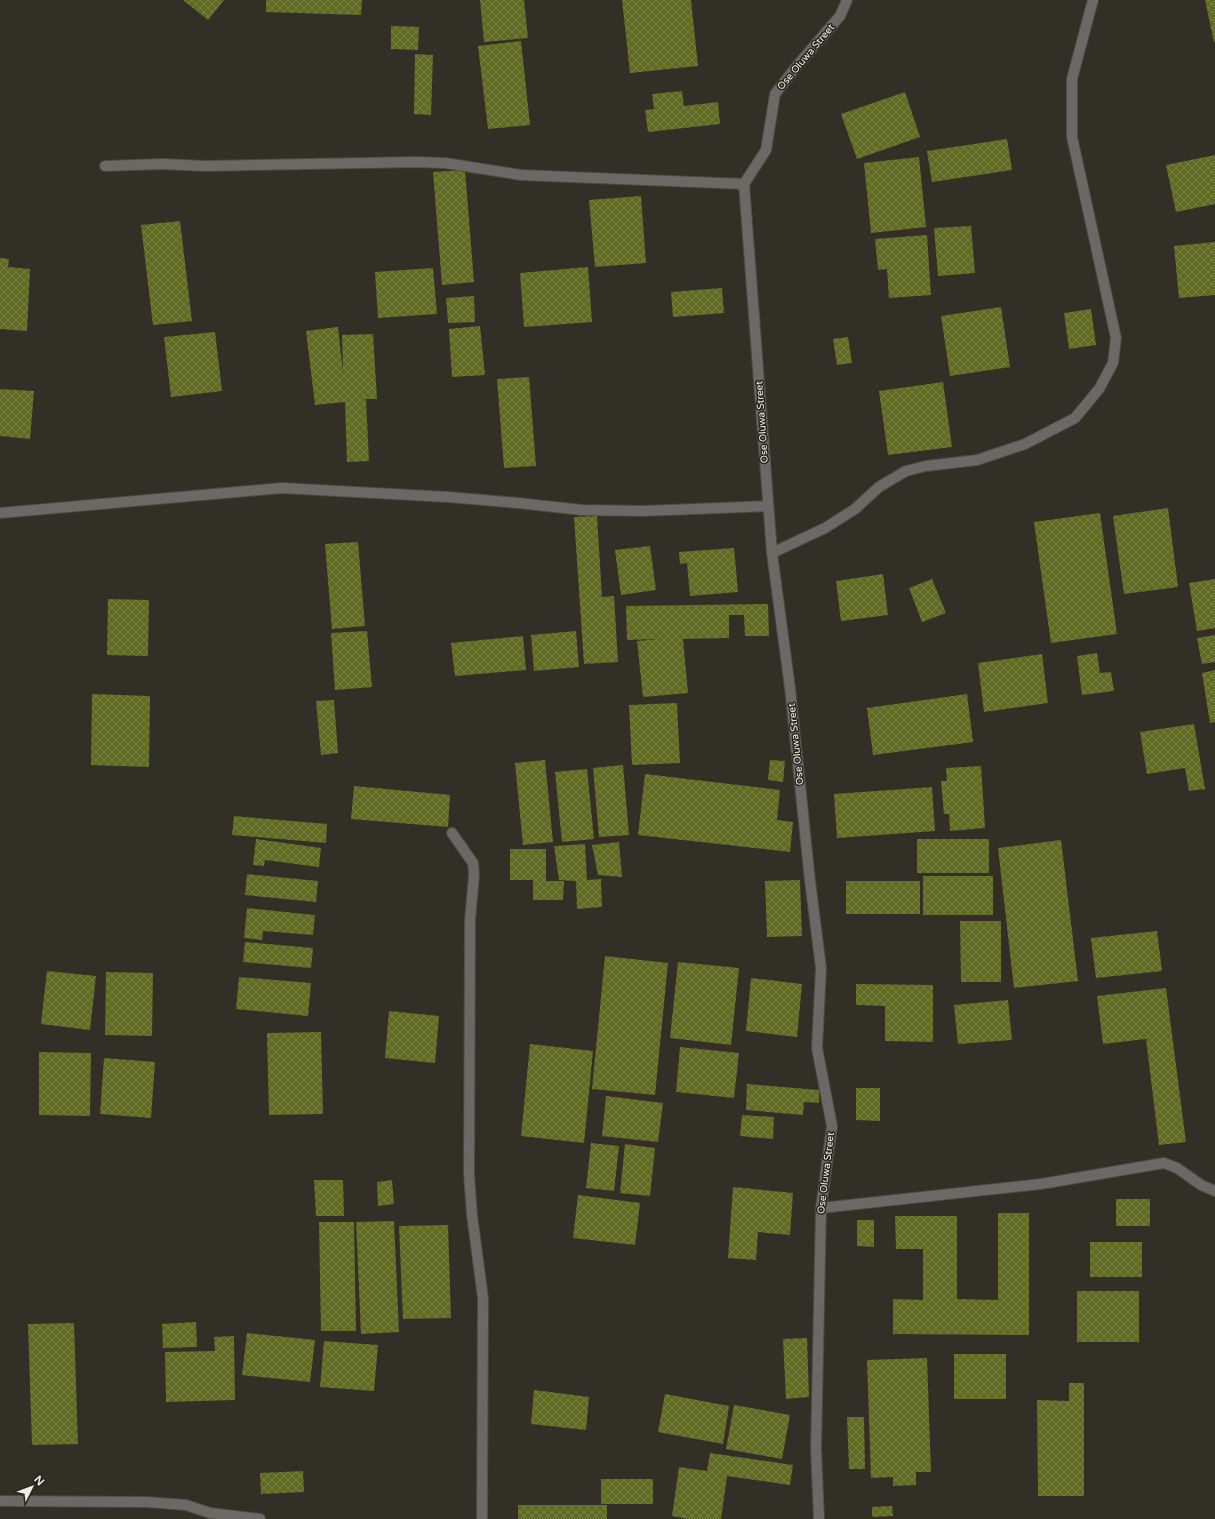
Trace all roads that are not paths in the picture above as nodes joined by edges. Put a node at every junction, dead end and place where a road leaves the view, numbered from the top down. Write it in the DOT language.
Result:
graph roads {
  1 [pos="847,0"];
  2 [pos="1093,0"];
  3 [pos="105,166"];
  4 [pos="744,184"];
  5 [pos="768,506"];
  6 [pos="0,512"];
  7 [pos="772,553"];
  8 [pos="452,833"];
  9 [pos="1215,1191"];
  10 [pos="821,1208"];
  11 [pos="0,1501"];
  12 [pos="260,1519"];
  13 [pos="482,1519"];
  14 [pos="819,1519"];
  1 -- 4 [label="street, Ose Oluwa Street"];
  2 -- 7 [label="street"];
  3 -- 4 [label="street"];
  4 -- 5 [label="street, Ose Oluwa Street"];
  5 -- 6 [label="street"];
  5 -- 7 [label="street, Ose Oluwa Street"];
  7 -- 10 [label="street, Ose Oluwa Street"];
  8 -- 13 [label="street"];
  9 -- 10 [label="street"];
  10 -- 14 [label="street, Ose Oluwa Street"];
  11 -- 12 [label="street"];
}
